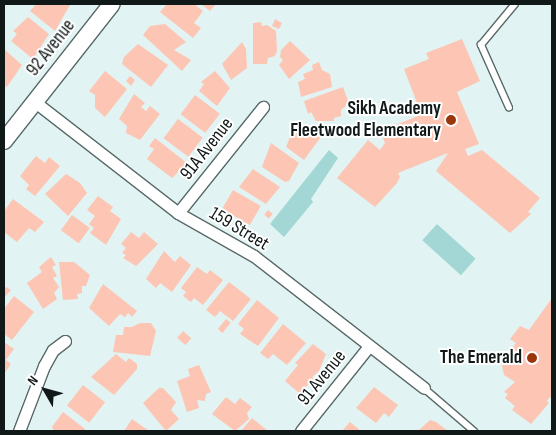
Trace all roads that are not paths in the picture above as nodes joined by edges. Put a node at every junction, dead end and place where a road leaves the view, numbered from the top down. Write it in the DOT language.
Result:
graph roads {
  1 [pos="112,4"];
  2 [pos="515,4"];
  3 [pos="35,102"];
  4 [pos="263,107"];
  5 [pos="509,108"];
  6 [pos="4,141"];
  7 [pos="178,214"];
  8 [pos="65,341"];
  9 [pos="369,346"];
  10 [pos="424,388"];
  11 [pos="19,431"];
  12 [pos="301,431"];
  13 [pos="474,431"];
  1 -- 3 [label="street, 92 Avenue"];
  2 -- 5 [label="lane"];
  3 -- 6 [label="street, 92 Avenue"];
  3 -- 7 [label="street, 159 Street"];
  4 -- 7 [label="street, 91A Avenue"];
  7 -- 9 [label="street, 159 Street"];
  8 -- 11 [label="street"];
  9 -- 10 [label="street, 159 Street"];
  9 -- 12 [label="street, 91 Avenue"];
  10 -- 13 [label="lane"];
}
